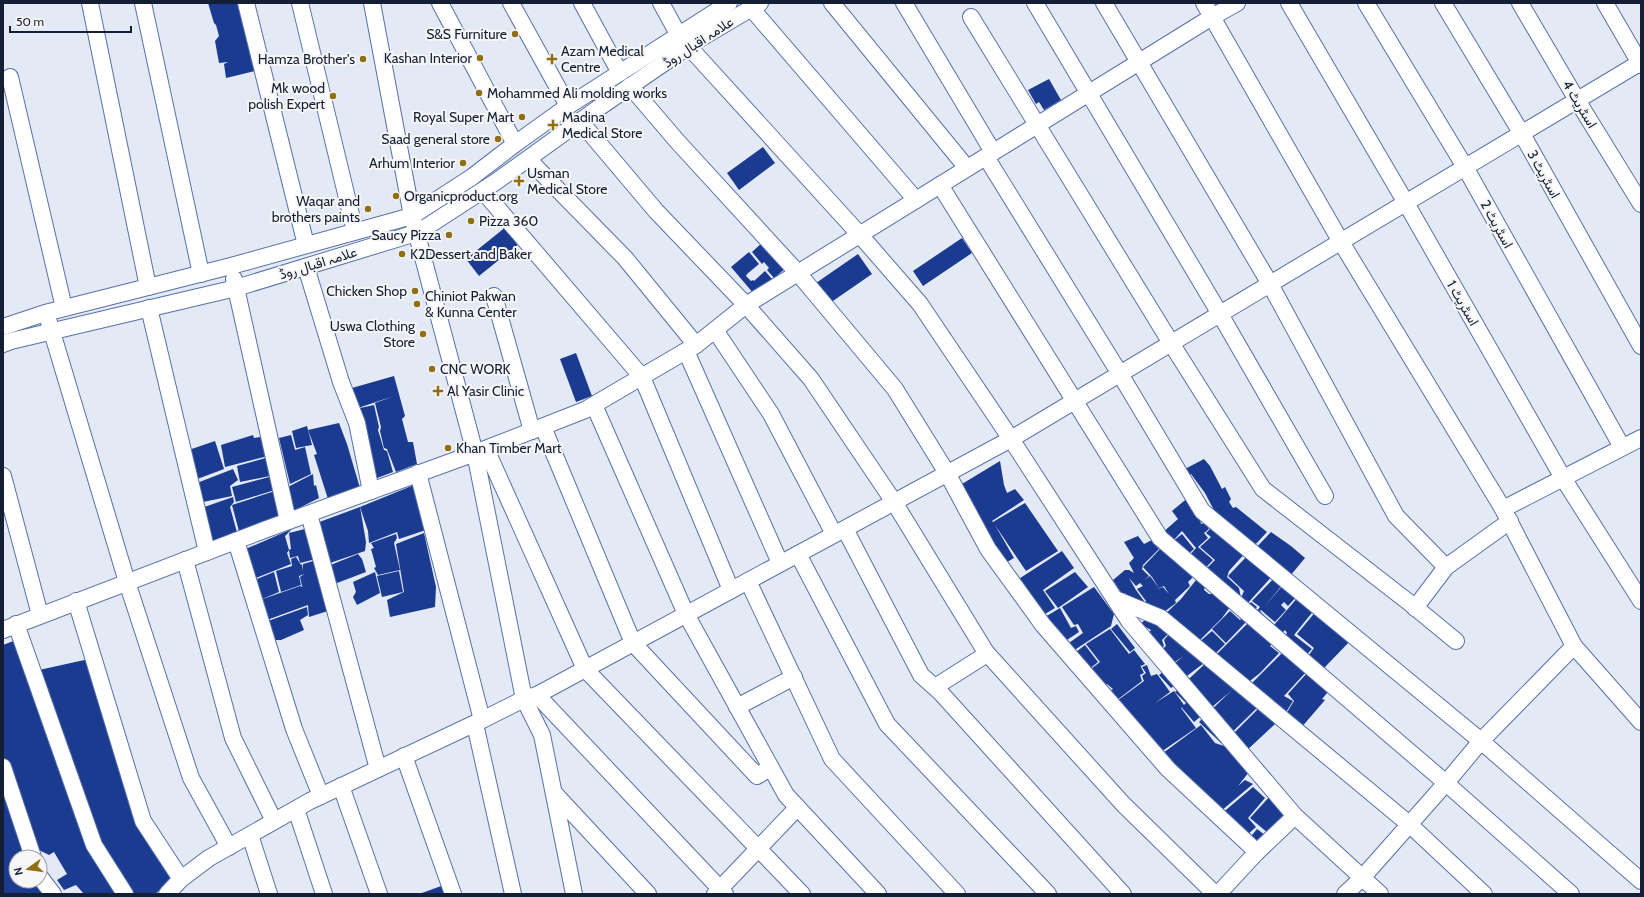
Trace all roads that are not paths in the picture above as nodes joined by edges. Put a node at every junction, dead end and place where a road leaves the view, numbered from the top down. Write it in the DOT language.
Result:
graph roads {
  1 [pos="90,3"];
  2 [pos="143,3"];
  3 [pos="246,3"];
  4 [pos="300,3"];
  5 [pos="372,3"];
  6 [pos="440,3"];
  7 [pos="511,3"];
  8 [pos="582,3"];
  9 [pos="660,3"];
  10 [pos="832,3"];
  11 [pos="904,3"];
  12 [pos="1035,3"];
  13 [pos="1104,3"];
  14 [pos="1238,3"];
  15 [pos="1289,3"];
  16 [pos="1366,3"];
  17 [pos="1443,3"];
  18 [pos="1520,3"];
  19 [pos="1605,3"];
  20 [pos="726,4"];
  21 [pos="756,6"];
  22 [pos="1208,10"];
  23 [pos="971,17"];
  24 [pos="678,34"];
  25 [pos="689,47"];
  26 [pos="1138,62"];
  27 [pos="1641,64"];
  28 [pos="620,73"];
  29 [pos="10,77"];
  30 [pos="630,86"];
  31 [pos="1088,93"];
  32 [pos="1577,100"];
  33 [pos="568,106"];
  34 [pos="580,121"];
  35 [pos="1037,125"];
  36 [pos="1522,134"];
  37 [pos="515,144"];
  38 [pos="990,154"];
  39 [pos="528,159"];
  40 [pos="1465,167"];
  41 [pos="967,168"];
  42 [pos="940,185"];
  43 [pos="483,190"];
  44 [pos="916,200"];
  45 [pos="1406,203"];
  46 [pos="1641,204"];
  47 [pos="412,216"];
  48 [pos="355,231"];
  49 [pos="416,232"];
  50 [pos="860,235"];
  51 [pos="1341,242"];
  52 [pos="306,245"];
  53 [pos="231,266"];
  54 [pos="306,267"];
  55 [pos="798,273"];
  56 [pos="201,274"];
  57 [pos="1270,284"];
  58 [pos="148,287"];
  59 [pos="236,288"];
  60 [pos="494,296"];
  61 [pos="746,305"];
  62 [pos="64,308"];
  63 [pos="149,308"];
  64 [pos="45,313"];
  65 [pos="1220,314"];
  66 [pos="3,327"];
  67 [pos="715,330"];
  68 [pos="52,332"];
  69 [pos="1171,343"];
  70 [pos="3,344"];
  71 [pos="1641,346"];
  72 [pos="691,348"];
  73 [pos="1120,374"];
  74 [pos="642,377"];
  75 [pos="1074,401"];
  76 [pos="594,405"];
  77 [pos="537,429"];
  78 [pos="1641,438"];
  79 [pos="1011,439"];
  80 [pos="1622,447"];
  81 [pos="480,451"];
  82 [pos="418,473"];
  83 [pos="947,473"];
  84 [pos="3,476"];
  85 [pos="1563,478"];
  86 [pos="371,491"];
  87 [pos="1325,496"];
  88 [pos="894,502"];
  89 [pos="309,514"];
  90 [pos="1507,515"];
  91 [pos="288,521"];
  92 [pos="839,531"];
  93 [pos="236,540"];
  94 [pos="207,552"];
  95 [pos="798,554"];
  96 [pos="185,560"];
  97 [pos="780,563"];
  98 [pos="1446,568"];
  99 [pos="748,581"];
  100 [pos="127,582"];
  101 [pos="731,590"];
  102 [pos="1114,598"];
  103 [pos="76,601"];
  104 [pos="1641,601"];
  105 [pos="1415,608"];
  106 [pos="686,614"];
  107 [pos="40,615"];
  108 [pos="10,627"];
  109 [pos="1456,641"];
  110 [pos="633,643"];
  111 [pos="1574,646"];
  112 [pos="984,650"];
  113 [pos="585,669"];
  114 [pos="794,677"];
  115 [pos="935,687"];
  116 [pos="530,697"];
  117 [pos="736,707"];
  118 [pos="478,722"];
  119 [pos="1641,722"];
  120 [pos="1481,741"];
  121 [pos="404,756"];
  122 [pos="3,767"];
  123 [pos="770,768"];
  124 [pos="378,769"];
  125 [pos="1446,783"];
  126 [pos="341,786"];
  127 [pos="555,794"];
  128 [pos="321,796"];
  129 [pos="797,808"];
  130 [pos="296,809"];
  131 [pos="1295,816"];
  132 [pos="274,821"];
  133 [pos="1409,824"];
  134 [pos="250,835"];
  135 [pos="229,847"];
  136 [pos="30,849"];
  137 [pos="758,849"];
  138 [pos="1256,852"];
  139 [pos="1362,878"];
  140 [pos="181,879"];
  141 [pos="1641,881"];
  142 [pos="720,892"];
  143 [pos="126,894"];
  144 [pos="167,894"];
  145 [pos="269,894"];
  146 [pos="324,894"];
  147 [pos="379,894"];
  148 [pos="453,894"];
  149 [pos="513,894"];
  150 [pos="574,894"];
  151 [pos="648,894"];
  152 [pos="802,894"];
  153 [pos="878,894"];
  154 [pos="957,894"];
  155 [pos="1048,894"];
  156 [pos="1123,894"];
  157 [pos="1215,894"];
  158 [pos="1218,894"];
  159 [pos="1345,894"];
  160 [pos="1380,894"];
  161 [pos="1484,894"];
  162 [pos="1571,894"];
  1 -- 58 [label="street"];
  2 -- 56 [label="street"];
  3 -- 52 [label="street"];
  4 -- 48 [label="street"];
  5 -- 47 [label="street"];
  6 -- 37 [label="street"];
  7 -- 33 [label="street"];
  8 -- 28 [label="street"];
  9 -- 24 [label="street"];
  10 -- 41 [label="street"];
  11 -- 38 [label="street"];
  12 -- 31 [label="street"];
  13 -- 26 [label="street"];
  14 -- 22 [label="street"];
  15 -- 45 [label="street, اسٹریٹ 1"];
  16 -- 40 [label="street, اسٹریٹ 2"];
  17 -- 36 [label="street, اسٹریٹ 3"];
  18 -- 32 [label="street, اسٹریٹ 4"];
  19 -- 27 [label="street"];
  20 -- 24 [label="street, علامہ اقبال روڈ"];
  21 -- 25 [label="street, علامہ اقبال روڈ"];
  21 -- 44 [label="street"];
  22 -- 26 [label="street"];
  22 -- 51 [label="street"];
  23 -- 35 [label="street"];
  24 -- 25 [label="street"];
  24 -- 28 [label="street, علامہ اقبال روڈ"];
  25 -- 30 [label="street, علامہ اقبال روڈ"];
  25 -- 50 [label="street"];
  26 -- 31 [label="street"];
  26 -- 57 [label="street"];
  27 -- 32 [label="street"];
  28 -- 33 [label="street, علامہ اقبال روڈ"];
  29 -- 62 [label="street"];
  30 -- 34 [label="street, علامہ اقبال روڈ"];
  30 -- 55 [label="street"];
  31 -- 35 [label="street"];
  31 -- 65 [label="street"];
  32 -- 36 [label="street"];
  32 -- 46 [label="street, اسٹریٹ 4"];
  33 -- 37 [label="street, علامہ اقبال روڈ"];
  34 -- 39 [label="street, علامہ اقبال روڈ"];
  34 -- 61 [label="street"];
  35 -- 38 [label="street"];
  35 -- 69 [label="street"];
  36 -- 40 [label="street"];
  36 -- 71 [label="street, اسٹریٹ 3"];
  37 -- 47 [label="street, علامہ اقبال روڈ"];
  38 -- 41 [label="street"];
  38 -- 73 [label="street"];
  39 -- 43 [label="street, علامہ اقبال روڈ"];
  39 -- 72 [label="street"];
  40 -- 45 [label="street"];
  40 -- 80 [label="street, اسٹریٹ 2"];
  41 -- 42 [label="street"];
  42 -- 44 [label="street"];
  42 -- 75 [label="street"];
  43 -- 49 [label="street, علامہ اقبال روڈ"];
  43 -- 74 [label="street"];
  44 -- 50 [label="street"];
  45 -- 51 [label="street"];
  45 -- 85 [label="street, اسٹریٹ 1"];
  47 -- 48 [label="street, علامہ اقبال روڈ"];
  47 -- 49 [label="street"];
  48 -- 52 [label="street, علامہ اقبال روڈ"];
  49 -- 54 [label="street, علامہ اقبال روڈ"];
  49 -- 81 [label="street"];
  50 -- 55 [label="street"];
  50 -- 79 [label="street"];
  51 -- 57 [label="street"];
  51 -- 90 [label="street"];
  52 -- 53 [label="street, علامہ اقبال روڈ"];
  53 -- 56 [label="street, علامہ اقبال روڈ"];
  53 -- 59 [label="street"];
  54 -- 59 [label="street, علامہ اقبال روڈ"];
  54 -- 86 [label="street"];
  55 -- 61 [label="street"];
  55 -- 83 [label="street"];
  56 -- 58 [label="street, علامہ اقبال روڈ"];
  57 -- 65 [label="street"];
  57 -- 98 [label="street"];
  58 -- 62 [label="street, علامہ اقبال روڈ"];
  59 -- 63 [label="street, علامہ اقبال روڈ"];
  59 -- 91 [label="street"];
  60 -- 77 [label="street"];
  61 -- 67 [label="street"];
  61 -- 88 [label="street"];
  62 -- 64 [label="street, علامہ اقبال روڈ"];
  63 -- 68 [label="street, علامہ اقبال روڈ"];
  63 -- 94 [label="street"];
  64 -- 66 [label="street, علامہ اقبال روڈ"];
  64 -- 68 [label="street"];
  65 -- 69 [label="street"];
  65 -- 87 [label="street"];
  67 -- 72 [label="street"];
  67 -- 92 [label="street"];
  68 -- 70 [label="street, علامہ اقبال روڈ"];
  68 -- 100 [label="street"];
  69 -- 73 [label="street"];
  69 -- 105 [label="street"];
  72 -- 74 [label="street"];
  72 -- 97 [label="street"];
  73 -- 75 [label="street"];
  73 -- 120 [label="street"];
  74 -- 76 [label="street"];
  74 -- 101 [label="street"];
  75 -- 79 [label="street"];
  75 -- 125 [label="street"];
  76 -- 77 [label="street"];
  76 -- 106 [label="street"];
  77 -- 81 [label="street"];
  77 -- 110 [label="street"];
  78 -- 80 [label="street"];
  79 -- 83 [label="street"];
  79 -- 102 [label="street"];
  80 -- 85 [label="street"];
  81 -- 82 [label="street"];
  81 -- 113 [label="street"];
  81 -- 116 [label="street"];
  82 -- 86 [label="street"];
  82 -- 118 [label="street"];
  83 -- 88 [label="street"];
  83 -- 138 [label="street"];
  84 -- 107 [label="street"];
  85 -- 90 [label="street"];
  85 -- 104 [label="street, اسٹریٹ 1"];
  86 -- 89 [label="street"];
  88 -- 92 [label="street"];
  88 -- 112 [label="street"];
  89 -- 91 [label="street"];
  89 -- 124 [label="street"];
  90 -- 98 [label="street"];
  90 -- 111 [label="street"];
  91 -- 93 [label="street"];
  92 -- 95 [label="street"];
  92 -- 115 [label="street"];
  93 -- 94 [label="street"];
  93 -- 128 [label="street"];
  94 -- 96 [label="street"];
  95 -- 97 [label="street"];
  95 -- 155 [label="street"];
  96 -- 100 [label="street"];
  96 -- 132 [label="street"];
  97 -- 99 [label="street"];
  98 -- 105 [label="street"];
  99 -- 101 [label="street"];
  99 -- 114 [label="street"];
  100 -- 103 [label="street"];
  100 -- 135 [label="street"];
  101 -- 106 [label="street"];
  102 -- 131 [label="street"];
  102 -- 133 [label="street"];
  103 -- 107 [label="street"];
  103 -- 140 [label="street"];
  105 -- 109 [label="street"];
  106 -- 110 [label="street"];
  106 -- 117 [label="street"];
  107 -- 108 [label="street"];
  108 -- 143 [label="street"];
  110 -- 113 [label="street"];
  110 -- 123 [label="street"];
  111 -- 119 [label="street"];
  111 -- 120 [label="street"];
  112 -- 115 [label="street"];
  112 -- 157 [label="street"];
  113 -- 116 [label="street"];
  113 -- 137 [label="street"];
  114 -- 117 [label="street"];
  114 -- 154 [label="street"];
  115 -- 156 [label="street"];
  116 -- 118 [label="street"];
  116 -- 127 [label="street"];
  116 -- 142 [label="street"];
  117 -- 123 [label="street"];
  118 -- 121 [label="street"];
  118 -- 149 [label="street"];
  120 -- 125 [label="street"];
  120 -- 141 [label="street"];
  121 -- 124 [label="street"];
  121 -- 148 [label="street"];
  122 -- 136 [label="street"];
  123 -- 129 [label="street"];
  124 -- 126 [label="street"];
  125 -- 133 [label="street"];
  125 -- 162 [label="street"];
  126 -- 128 [label="street"];
  126 -- 147 [label="street"];
  127 -- 150 [label="street"];
  127 -- 151 [label="street"];
  128 -- 130 [label="street"];
  129 -- 137 [label="street"];
  129 -- 153 [label="street"];
  130 -- 132 [label="street"];
  130 -- 146 [label="street"];
  131 -- 138 [label="street"];
  131 -- 139 [label="street"];
  132 -- 134 [label="street"];
  133 -- 139 [label="street"];
  133 -- 161 [label="street"];
  134 -- 135 [label="street"];
  134 -- 145 [label="street"];
  135 -- 140 [label="street"];
  137 -- 142 [label="street"];
  137 -- 152 [label="street"];
  138 -- 158 [label="street"];
  139 -- 159 [label="street"];
  139 -- 160 [label="street"];
  140 -- 144 [label="street"];
}
